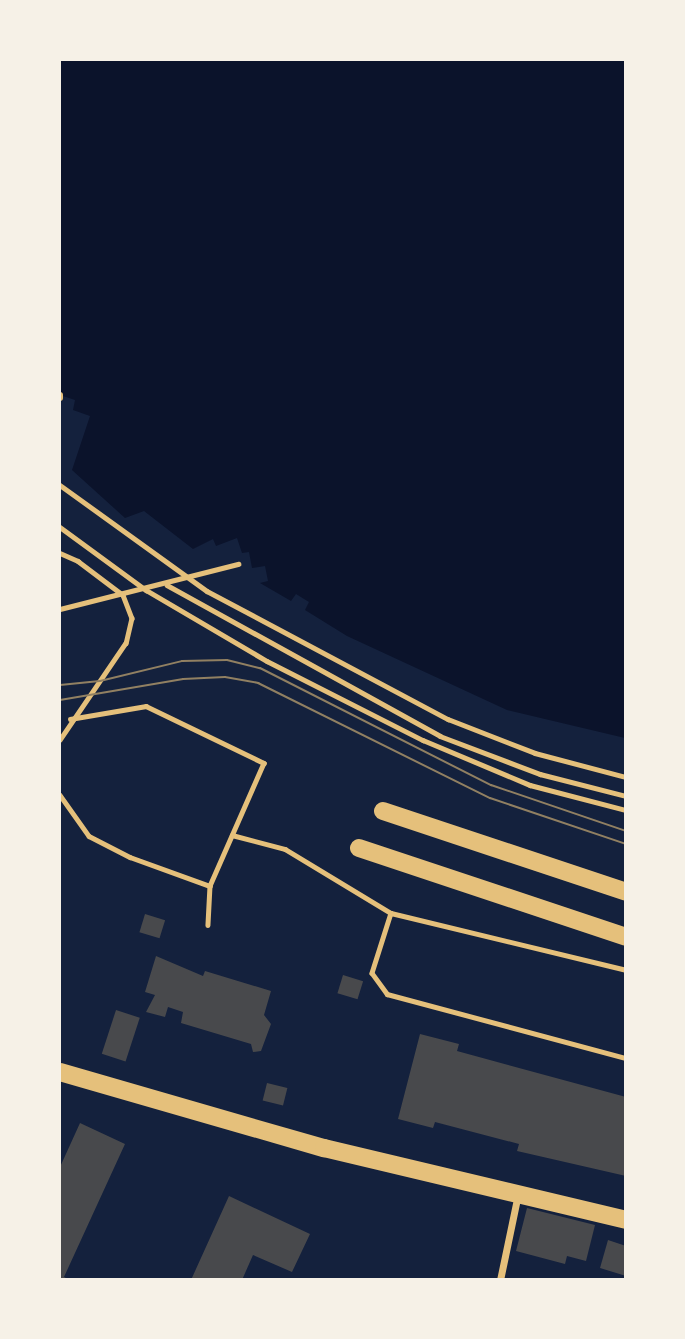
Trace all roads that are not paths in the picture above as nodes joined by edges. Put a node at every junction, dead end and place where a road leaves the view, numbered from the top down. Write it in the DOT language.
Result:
graph roads {
  1 [pos="383,811"];
  2 [pos="359,848"];
  3 [pos="625,892"];
  4 [pos="625,937"];
  5 [pos="60,1072"];
  6 [pos="518,1194"];
  7 [pos="625,1220"];
  8 [pos="500,1279"];
  1 -- 3 [label="main road"];
  2 -- 4 [label="main road"];
  5 -- 6 [label="main road"];
  6 -- 7 [label="main road"];
  6 -- 8 [label="street"];
}
